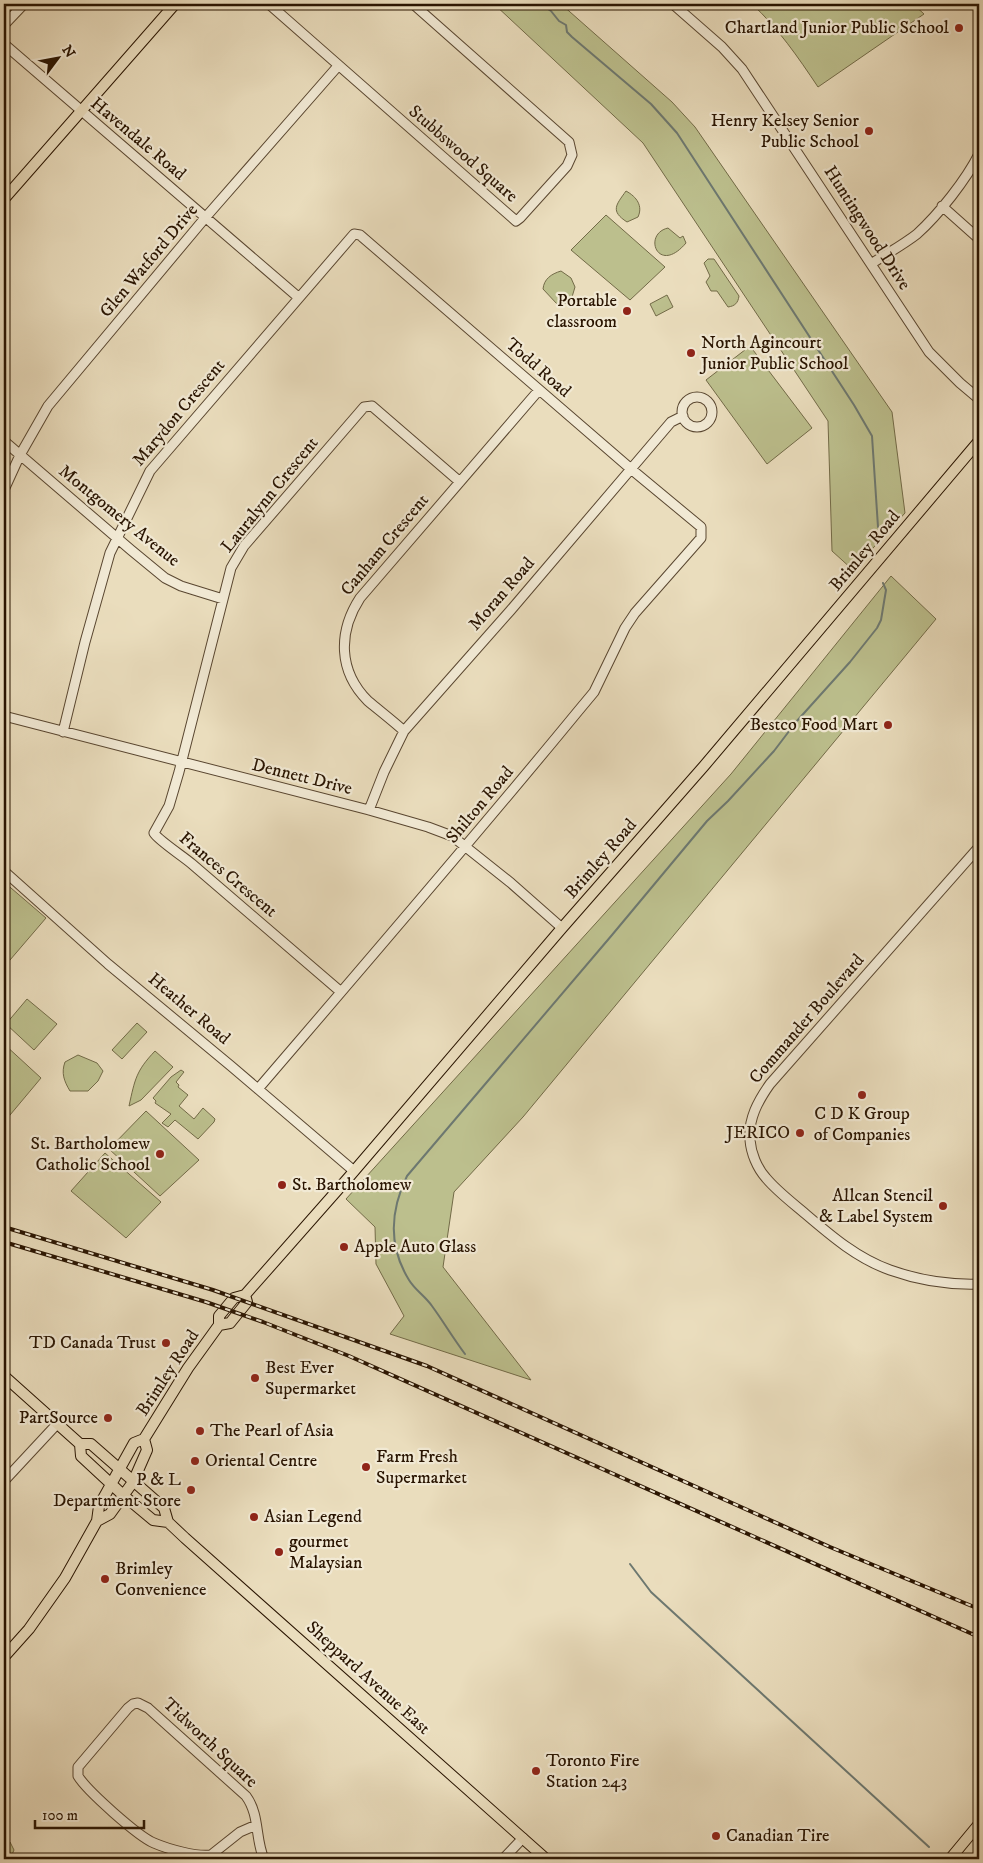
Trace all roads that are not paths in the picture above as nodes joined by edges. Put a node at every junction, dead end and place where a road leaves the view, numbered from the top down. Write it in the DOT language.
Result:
graph roads {
  1 [pos="24,4"];
  2 [pos="174,4"];
  3 [pos="270,4"];
  4 [pos="413,4"];
  5 [pos="673,4"];
  6 [pos="4,25"];
  7 [pos="4,44"];
  8 [pos="338,66"];
  9 [pos="80,111"];
  10 [pos="979,154"];
  11 [pos="4,199"];
  12 [pos="942,206"];
  13 [pos="205,218"];
  14 [pos="354,234"];
  15 [pos="979,239"];
  16 [pos="871,264"];
  17 [pos="298,297"];
  18 [pos="539,390"];
  19 [pos="979,399"];
  20 [pos="683,416"];
  21 [pos="4,441"];
  22 [pos="979,441"];
  23 [pos="20,455"];
  24 [pos="631,469"];
  25 [pos="460,482"];
  26 [pos="4,490"];
  27 [pos="701,527"];
  28 [pos="116,537"];
  29 [pos="222,599"];
  30 [pos="4,716"];
  31 [pos="404,731"];
  32 [pos="63,732"];
  33 [pos="182,762"];
  34 [pos="369,810"];
  35 [pos="466,846"];
  36 [pos="979,847"];
  37 [pos="4,871"];
  38 [pos="562,928"];
  39 [pos="341,992"];
  40 [pos="258,1089"];
  41 [pos="354,1171"];
  42 [pos="979,1284"];
  43 [pos="4,1376"];
  44 [pos="57,1424"];
  45 [pos="144,1439"];
  46 [pos="80,1444"];
  47 [pos="120,1470"];
  48 [pos="4,1481"];
  49 [pos="133,1482"];
  50 [pos="112,1485"];
  51 [pos="123,1495"];
  52 [pos="97,1522"];
  53 [pos="168,1522"];
  54 [pos="4,1657"];
  55 [pos="256,1825"];
  56 [pos="978,1829"];
  57 [pos="523,1838"];
  58 [pos="264,1859"];
  59 [pos="503,1859"];
  60 [pos="546,1859"];
  61 [pos="950,1859"];
  1 -- 6 [label="street"];
  2 -- 9 [label="main road"];
  3 -- 8 [label="street, Stubbswood Square"];
  4 -- 8 [label="street, Stubbswood Square"];
  5 -- 16 [label="street, Huntingwood Drive"];
  7 -- 9 [label="street, Havendale Road"];
  8 -- 13 [label="street, Glen Watford Drive"];
  9 -- 11 [label="main road"];
  9 -- 13 [label="street, Havendale Road"];
  10 -- 12 [label="street"];
  12 -- 15 [label="street"];
  12 -- 16 [label="street"];
  13 -- 17 [label="street, Havendale Road"];
  13 -- 23 [label="street, Glen Watford Drive"];
  14 -- 17 [label="street, Marydon Crescent"];
  14 -- 18 [label="street, Todd Road"];
  16 -- 19 [label="street, Huntingwood Drive"];
  17 -- 28 [label="street, Marydon Crescent"];
  18 -- 24 [label="street, Todd Road"];
  18 -- 25 [label="street, Canham Crescent"];
  20 -- 24 [label="street, Moran Road"];
  21 -- 23 [label="street, Montgomery Avenue"];
  22 -- 38 [label="main road, Brimley Road"];
  23 -- 26 [label="street, Glen Watford Drive"];
  23 -- 28 [label="street, Montgomery Avenue"];
  24 -- 27 [label="street, Todd Road"];
  24 -- 31 [label="street, Moran Road"];
  25 -- 29 [label="street, Lauralynn Crescent"];
  25 -- 31 [label="street, Canham Crescent"];
  27 -- 35 [label="street, Shilton Road"];
  28 -- 29 [label="street, Montgomery Avenue"];
  28 -- 32 [label="street, Marydon Crescent"];
  29 -- 33 [label="street, Lauralynn Crescent"];
  30 -- 32 [label="street, Dennett Drive"];
  31 -- 34 [label="street, Moran Road"];
  32 -- 33 [label="street, Dennett Drive"];
  33 -- 34 [label="street, Dennett Drive"];
  33 -- 39 [label="street, Frances Crescent"];
  34 -- 35 [label="street, Dennett Drive"];
  35 -- 38 [label="street, Dennett Drive"];
  35 -- 39 [label="street, Shilton Road"];
  36 -- 42 [label="street, Commander Boulevard"];
  37 -- 40 [label="street, Heather Road"];
  38 -- 41 [label="main road, Brimley Road"];
  39 -- 40 [label="street, Shilton Road"];
  40 -- 41 [label="street, Heather Road"];
  41 -- 45 [label="main road, Brimley Road"];
  43 -- 44 [label="main road, Sheppard Avenue East"];
  44 -- 46 [label="main road, Sheppard Avenue East"];
  44 -- 48 [label="street"];
  45 -- 47 [label="main road, Brimley Road"];
  45 -- 49 [label="main road, Brimley Road"];
  46 -- 47 [label="main road, Sheppard Avenue East"];
  46 -- 50 [label="main road, Sheppard Avenue East"];
  47 -- 49 [label="main road, Sheppard Avenue East"];
  47 -- 50 [label="main road, Brimley Road"];
  49 -- 51 [label="main road, Brimley Road"];
  49 -- 53 [label="main road, Sheppard Avenue East"];
  50 -- 51 [label="main road, Sheppard Avenue East"];
  50 -- 52 [label="main road, Brimley Road"];
  51 -- 52 [label="main road, Brimley Road"];
  51 -- 53 [label="main road, Sheppard Avenue East"];
  52 -- 54 [label="main road, Brimley Road"];
  53 -- 57 [label="main road, Sheppard Avenue East"];
  55 -- 55 [label="street, Tidworth Square"];
  55 -- 58 [label="street, Tidworth Square"];
  56 -- 61 [label="main road"];
  57 -- 59 [label="street"];
  57 -- 60 [label="main road, Sheppard Avenue East"];
}
